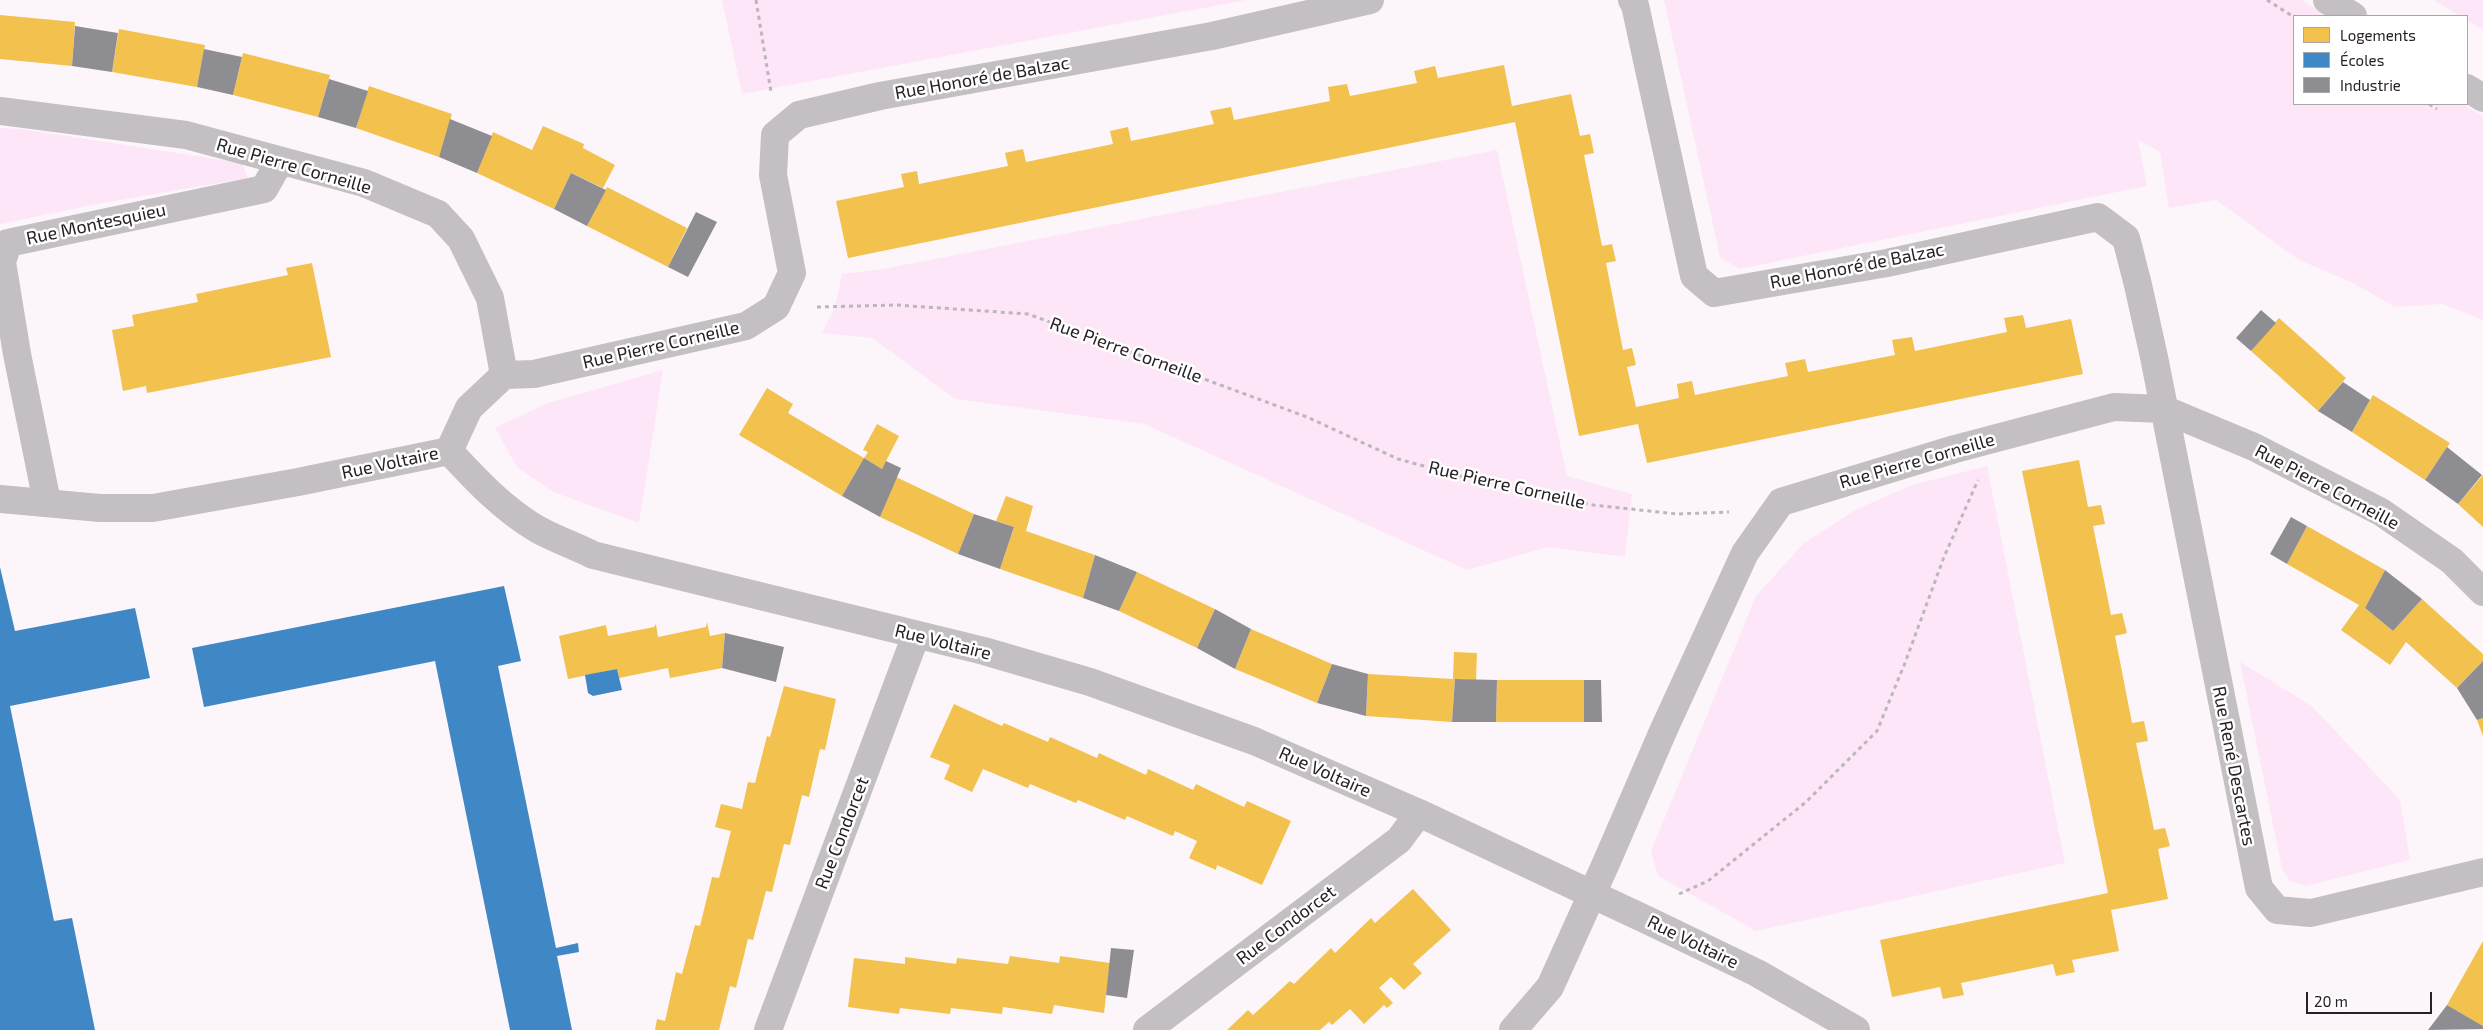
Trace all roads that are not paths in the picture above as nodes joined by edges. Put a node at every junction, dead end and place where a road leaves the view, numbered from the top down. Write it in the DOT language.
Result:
graph roads {
  1 [pos="1370,0"];
  2 [pos="1632,0"];
  3 [pos="2327,0"];
  4 [pos="2351,15"];
  5 [pos="2468,89"];
  6 [pos="2483,98"];
  7 [pos="0,111"];
  8 [pos="280,161"];
  9 [pos="776,307"];
  10 [pos="504,374"];
  11 [pos="2163,408"];
  12 [pos="449,451"];
  13 [pos="0,498"];
  14 [pos="47,502"];
  15 [pos="2483,592"];
  16 [pos="916,635"];
  17 [pos="1419,813"];
  18 [pos="2483,872"];
  19 [pos="1592,895"];
  20 [pos="768,1030"];
  21 [pos="1146,1030"];
  22 [pos="1513,1030"];
  23 [pos="1856,1030"];
  1 -- 9 [label="street, Rue Honoré de Balzac"];
  2 -- 11 [label="street, Rue Honoré de Balzac"];
  3 -- 4 [label="street"];
  5 -- 6 [label="street"];
  7 -- 8 [label="street, Rue Pierre Corneille"];
  8 -- 10 [label="street, Rue Pierre Corneille"];
  8 -- 14 [label="street, Rue Montesquieu"];
  9 -- 10 [label="street, Rue Pierre Corneille"];
  10 -- 12 [label="street"];
  11 -- 15 [label="street, Rue Pierre Corneille"];
  11 -- 18 [label="street, Rue René Descartes"];
  11 -- 19 [label="street, Rue Pierre Corneille"];
  12 -- 14 [label="street, Rue Voltaire"];
  12 -- 16 [label="street, Rue Voltaire"];
  13 -- 14 [label="street, Rue Voltaire"];
  16 -- 17 [label="street, Rue Voltaire"];
  16 -- 20 [label="street, Rue Condorcet"];
  17 -- 19 [label="street, Rue Voltaire"];
  17 -- 21 [label="street, Rue Condorcet"];
  19 -- 22 [label="street"];
  19 -- 23 [label="street, Rue Voltaire"];
}
